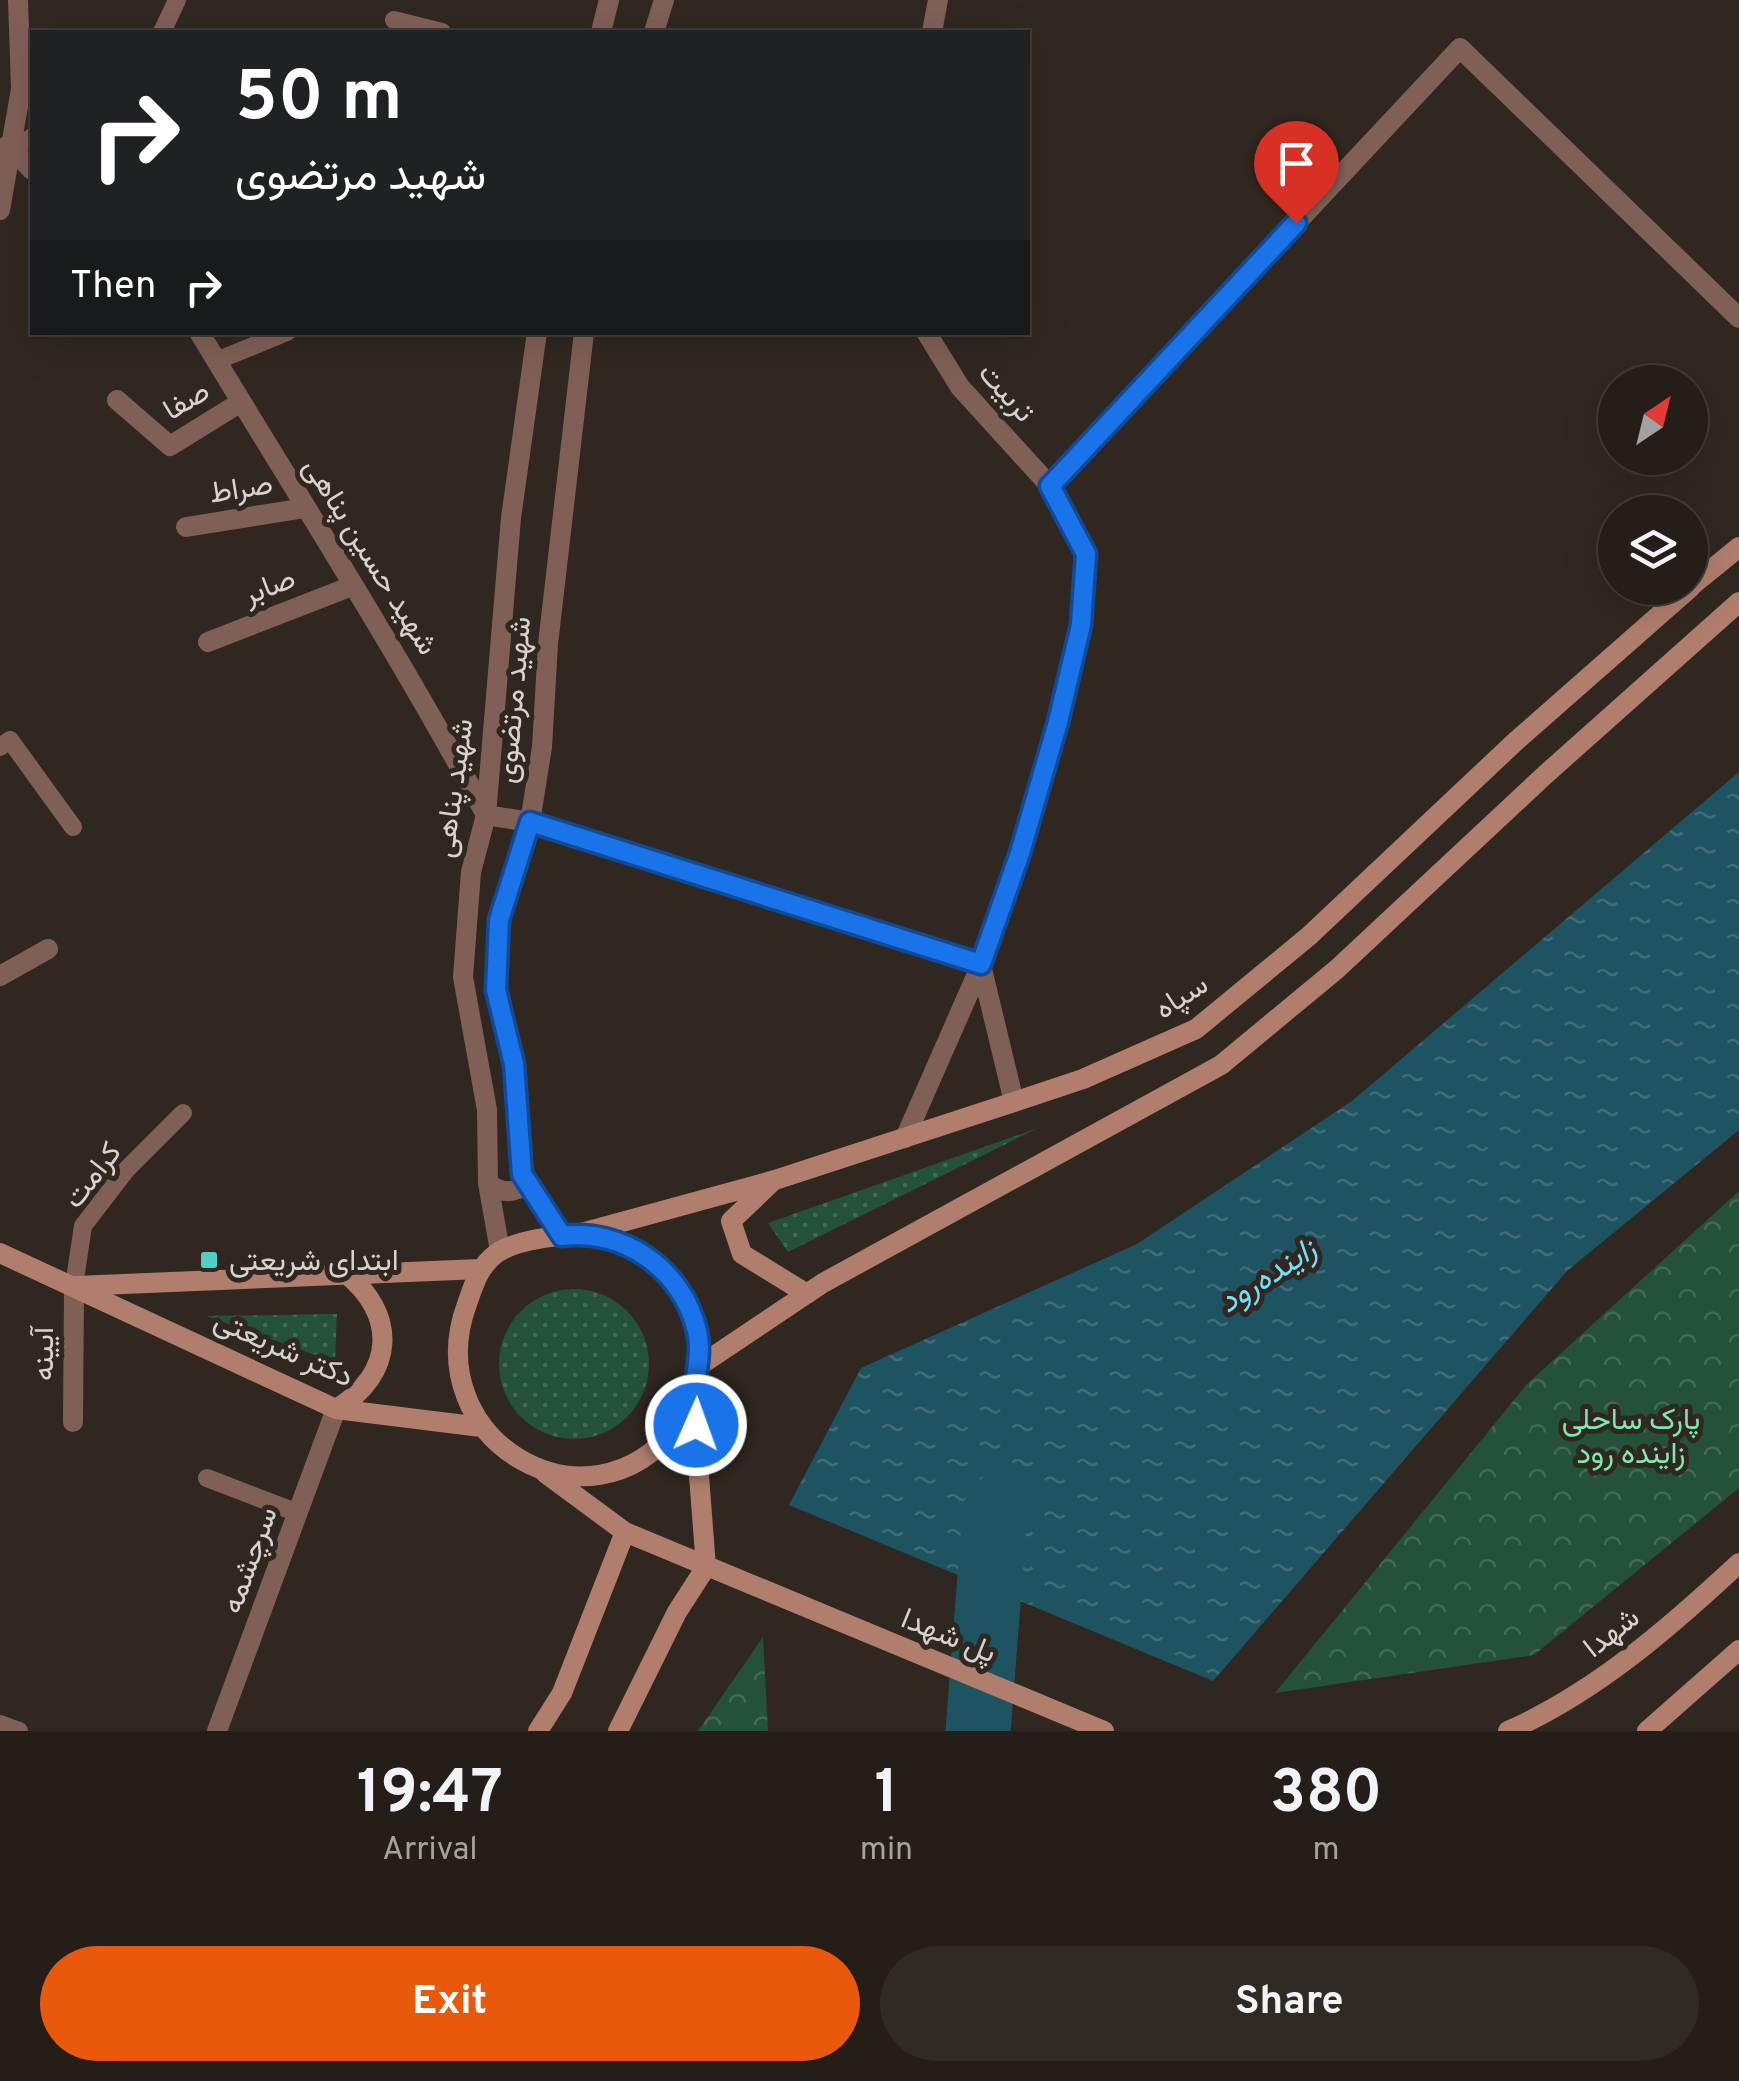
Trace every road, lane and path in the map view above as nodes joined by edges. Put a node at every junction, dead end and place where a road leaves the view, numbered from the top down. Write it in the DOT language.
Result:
graph roads {
  1 [pos="18,0"];
  2 [pos="177,0"];
  3 [pos="609,0"];
  4 [pos="664,0"];
  5 [pos="938,0"];
  6 [pos="394,20"];
  7 [pos="163,30"];
  8 [pos="434,30"];
  9 [pos="602,30"];
  10 [pos="655,30"];
  11 [pos="932,30"];
  12 [pos="6,143"];
  13 [pos="30,168"];
  14 [pos="0,210"];
  15 [pos="1739,318"];
  16 [pos="201,335"];
  17 [pos="281,335"];
  18 [pos="536,335"];
  19 [pos="584,335"];
  20 [pos="928,335"];
  21 [pos="216,361"];
  22 [pos="117,400"];
  23 [pos="241,402"];
  24 [pos="1050,486"];
  25 [pos="305,508"];
  26 [pos="186,527"];
  27 [pos="1739,547"];
  28 [pos="1708,572"];
  29 [pos="352,586"];
  30 [pos="1739,602"];
  31 [pos="1670,605"];
  32 [pos="208,642"];
  33 [pos="0,747"];
  34 [pos="486,815"];
  35 [pos="530,822"];
  36 [pos="73,827"];
  37 [pos="48,949"];
  38 [pos="981,964"];
  39 [pos="0,976"];
  40 [pos="1014,1102"];
  41 [pos="183,1113"];
  42 [pos="905,1138"];
  43 [pos="775,1180"];
  44 [pos="528,1182"];
  45 [pos="488,1184"];
  46 [pos="570,1235"];
  47 [pos="500,1251"];
  48 [pos="0,1254"];
  49 [pos="480,1269"];
  50 [pos="344,1272"];
  51 [pos="74,1286"];
  52 [pos="807,1294"];
  53 [pos="699,1366"];
  54 [pos="693,1396"];
  55 [pos="336,1410"];
  56 [pos="72,1422"];
  57 [pos="481,1427"];
  58 [pos="542,1471"];
  59 [pos="207,1478"];
  60 [pos="298,1513"];
  61 [pos="625,1532"];
  62 [pos="1739,1562"];
  63 [pos="706,1567"];
  64 [pos="1739,1650"];
  65 [pos="0,1724"];
  66 [pos="19,1731"];
  67 [pos="218,1731"];
  68 [pos="538,1731"];
  69 [pos="618,1731"];
  70 [pos="1104,1731"];
  71 [pos="1508,1731"];
  72 [pos="1647,1731"];
  1 -- 12 [label="street"];
  2 -- 7 [label="lane"];
  3 -- 9 [label="street"];
  4 -- 10 [label="street"];
  5 -- 11 [label="street"];
  6 -- 8 [label="lane"];
  12 -- 13 [label="street"];
  12 -- 14 [label="street"];
  15 -- 24 [label="street"];
  16 -- 21 [label="street, شهید حسین پناهی"];
  17 -- 21 [label="lane"];
  18 -- 34 [label="street, شهید پناهی"];
  19 -- 35 [label="street, شهيد مرتضوی"];
  20 -- 24 [label="street, تربیت"];
  21 -- 23 [label="street, شهید حسین پناهی"];
  22 -- 23 [label="street, صفا"];
  23 -- 25 [label="street, شهید حسین پناهی"];
  24 -- 38 [label="street, تربیت"];
  25 -- 26 [label="street, صراط"];
  25 -- 29 [label="street, شهید حسین پناهی"];
  27 -- 28 [label="main road, سپاه"];
  29 -- 32 [label="street, صابر"];
  29 -- 34 [label="street, شهید حسین پناهی"];
  30 -- 52 [label="main road"];
  31 -- 40 [label="main road, سپاه"];
  33 -- 36 [label="lane"];
  34 -- 35 [label="street"];
  34 -- 45 [label="street, شهید پناهی"];
  35 -- 38 [label="lane"];
  35 -- 44 [label="street, شهيد مرتضوی"];
  37 -- 39 [label="street"];
  38 -- 40 [label="street"];
  38 -- 42 [label="street, تربیت"];
  40 -- 42 [label="main road, سپاه"];
  41 -- 51 [label="lane, کرامت"];
  42 -- 43 [label="main road, سپاه"];
  43 -- 46 [label="main road, سپاه"];
  43 -- 52 [label="main road"];
  44 -- 45 [label="street"];
  44 -- 46 [label="street, شهيد مرتضوی"];
  45 -- 47 [label="street, شهید پناهی"];
  46 -- 47 [label="main road"];
  46 -- 53 [label="main road"];
  47 -- 49 [label="main road"];
  48 -- 51 [label="main road, دکتر شریعتی"];
  49 -- 50 [label="main road, دکتر شریعتی"];
  49 -- 57 [label="main road"];
  50 -- 51 [label="main road, دکتر شریعتی"];
  50 -- 55 [label="main road"];
  51 -- 55 [label="main road, دکتر شریعتی"];
  51 -- 56 [label="street, آیینه"];
  52 -- 53 [label="main road"];
  53 -- 54 [label="main road"];
  54 -- 58 [label="main road"];
  54 -- 63 [label="main road"];
  55 -- 57 [label="main road, دکتر شریعتی"];
  55 -- 60 [label="street, سرچشمه"];
  57 -- 58 [label="main road"];
  58 -- 61 [label="main road, پل شهدا"];
  59 -- 60 [label="lane"];
  60 -- 67 [label="street, سرچشمه"];
  61 -- 63 [label="main road, پل شهدا"];
  61 -- 68 [label="main road"];
  62 -- 71 [label="main road, شهدا"];
  63 -- 69 [label="main road"];
  63 -- 70 [label="main road, پل شهدا"];
  64 -- 72 [label="main road"];
  65 -- 66 [label="lane"];
}
